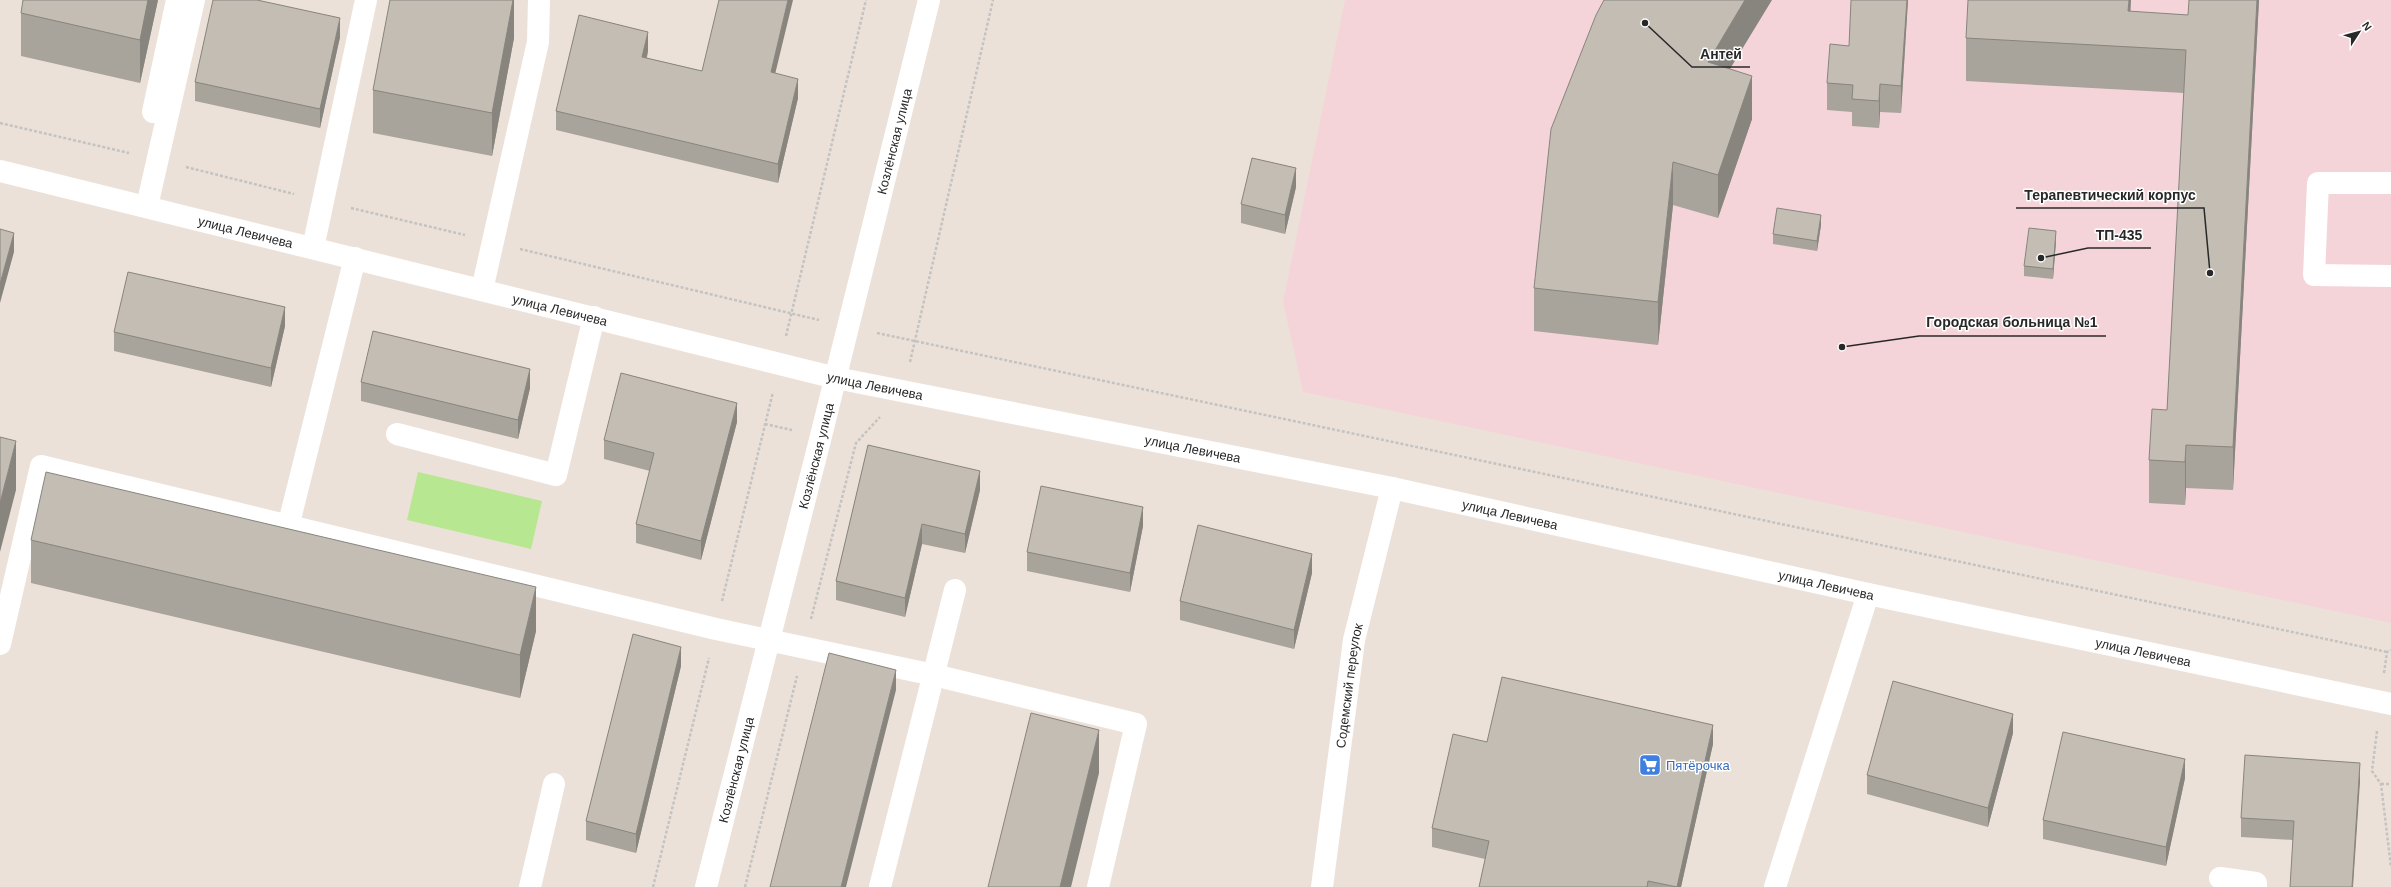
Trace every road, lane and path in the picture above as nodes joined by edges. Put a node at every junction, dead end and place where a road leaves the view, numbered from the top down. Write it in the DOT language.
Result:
graph roads {
  1 [pos="177,0"];
  2 [pos="194,0"];
  3 [pos="366,0"];
  4 [pos="539,0"];
  5 [pos="866,0"];
  6 [pos="929,0"];
  7 [pos="994,0"];
  8 [pos="0,123"];
  9 [pos="151,158"];
  10 [pos="0,171"];
  11 [pos="2391,183"];
  12 [pos="322,201"];
  13 [pos="141,205"];
  14 [pos="493,242"];
  15 [pos="313,248"];
  16 [pos="355,258"];
  17 [pos="2391,276"];
  18 [pos="482,290"];
  19 [pos="792,313"];
  20 [pos="594,317"];
  21 [pos="848,327"];
  22 [pos="915,341"];
  23 [pos="780,363"];
  24 [pos="836,378"];
  25 [pos="903,392"];
  26 [pos="397,434"];
  27 [pos="1392,488"];
  28 [pos="288,527"];
  29 [pos="955,590"];
  30 [pos="1868,594"];
  31 [pos="716,629"];
  32 [pos="769,641"];
  33 [pos="0,644"];
  34 [pos="804,649"];
  35 [pos="2391,650"];
  36 [pos="2387,652"];
  37 [pos="934,675"];
  38 [pos="2386,703"];
  39 [pos="554,784"];
  40 [pos="2381,784"];
  41 [pos="2391,784"];
  42 [pos="2391,867"];
  43 [pos="2220,878"];
  44 [pos="530,887"];
  45 [pos="654,887"];
  46 [pos="706,887"];
  47 [pos="745,887"];
  48 [pos="880,887"];
  49 [pos="1098,887"];
  50 [pos="1322,887"];
  51 [pos="1775,887"];
  52 [pos="2256,887"];
  1 -- 9 [label="street"];
  2 -- 9 [label="street"];
  3 -- 12 [label="street"];
  4 -- 14 [label="street"];
  5 -- 19 [label="path"];
  6 -- 21 [label="street, Козлёнская улица"];
  7 -- 22 [label="path"];
  8 -- 9 [label="path"];
  9 -- 12 [label="path"];
  9 -- 13 [label="street"];
  10 -- 13 [label="street, улица Левичева"];
  11 -- 17 [label="street"];
  12 -- 14 [label="path"];
  12 -- 15 [label="street"];
  13 -- 15 [label="street, улица Левичева"];
  14 -- 18 [label="street"];
  14 -- 19 [label="path"];
  15 -- 16 [label="street, улица Левичева"];
  16 -- 18 [label="street, улица Левичева"];
  16 -- 28 [label="street"];
  18 -- 20 [label="street, улица Левичева"];
  19 -- 21 [label="path"];
  19 -- 23 [label="path"];
  20 -- 23 [label="street, улица Левичева"];
  20 -- 26 [label="street"];
  21 -- 22 [label="path"];
  21 -- 24 [label="street, Козлёнская улица"];
  22 -- 25 [label="path"];
  22 -- 36 [label="path"];
  23 -- 24 [label="street, улица Левичева"];
  23 -- 31 [label="path"];
  24 -- 25 [label="street, улица Левичева"];
  24 -- 32 [label="street, Козлёнская улица"];
  25 -- 27 [label="street, улица Левичева"];
  25 -- 34 [label="path"];
  27 -- 30 [label="street, улица Левичева"];
  27 -- 50 [label="street, Содемский переулок"];
  28 -- 31 [label="street"];
  28 -- 33 [label="street"];
  29 -- 37 [label="street"];
  30 -- 38 [label="street, улица Левичева"];
  30 -- 51 [label="street"];
  31 -- 32 [label="street"];
  31 -- 45 [label="path"];
  32 -- 34 [label="street"];
  32 -- 46 [label="street, Козлёнская улица"];
  34 -- 37 [label="street"];
  34 -- 47 [label="path"];
  35 -- 36 [label="path"];
  36 -- 38 [label="path"];
  37 -- 48 [label="street"];
  37 -- 49 [label="street"];
  38 -- 40 [label="path"];
  39 -- 44 [label="street"];
  40 -- 41 [label="path"];
  40 -- 42 [label="path"];
  43 -- 52 [label="street"];
}
